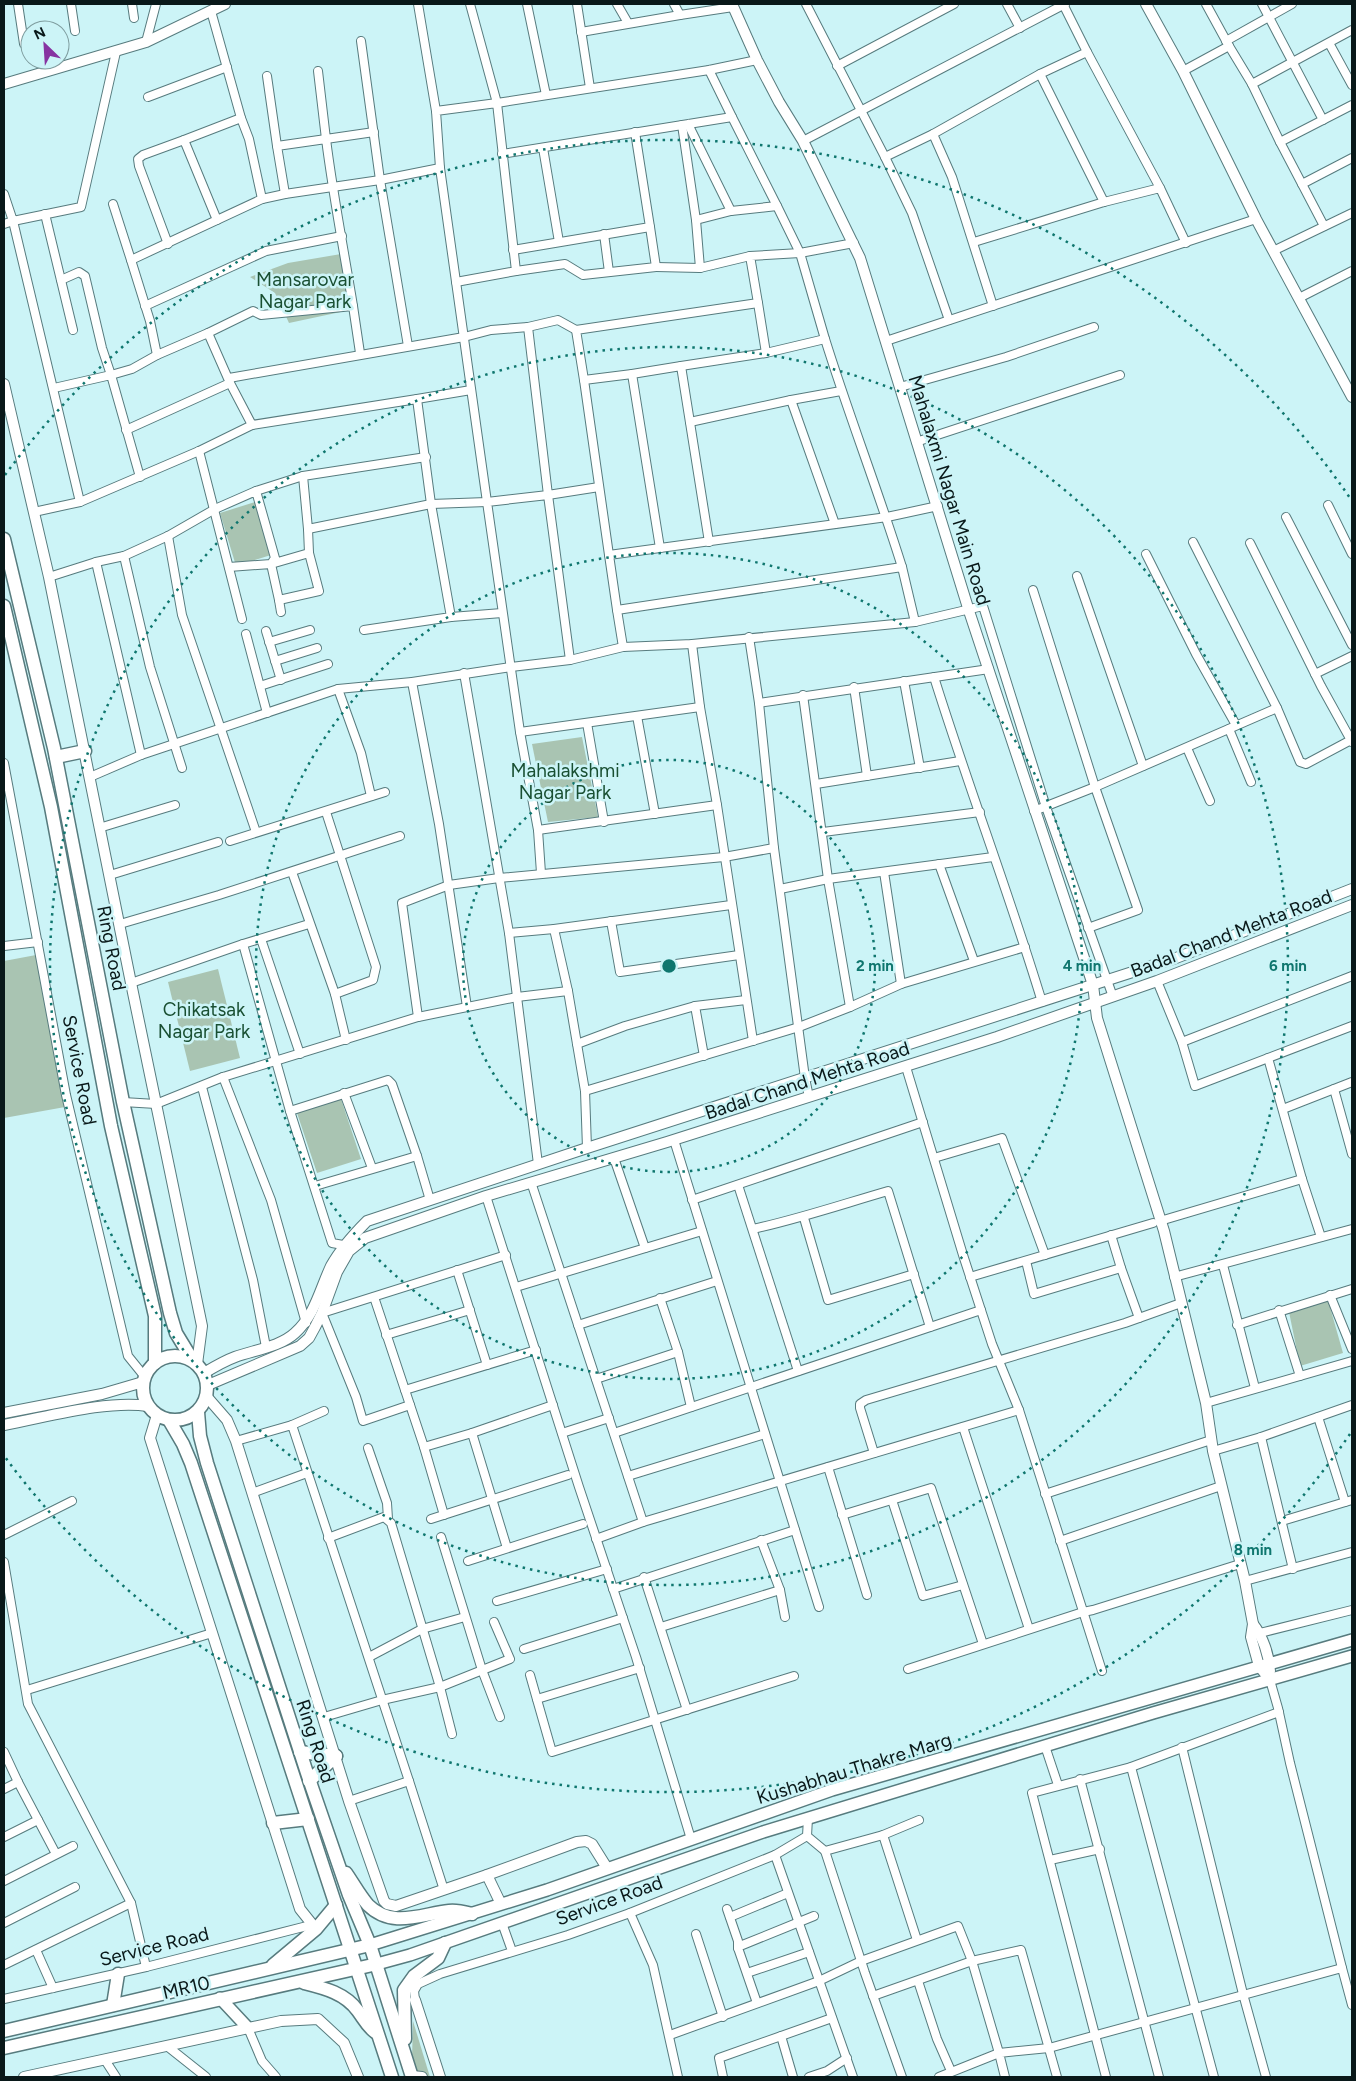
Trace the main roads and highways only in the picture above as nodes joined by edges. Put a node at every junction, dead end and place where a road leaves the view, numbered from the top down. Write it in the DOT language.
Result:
graph roads {
  1 [pos="4,538"];
  2 [pos="4,606"];
  3 [pos="85,751"];
  4 [pos="56,757"];
  5 [pos="155,1364"];
  6 [pos="198,1366"];
  7 [pos="198,1412"];
  8 [pos="158,1414"];
  9 [pos="1352,1640"];
  10 [pos="1352,1656"];
  11 [pos="300,1752"];
  12 [pos="309,1781"];
  13 [pos="308,1819"];
  14 [pos="272,1823"];
  15 [pos="335,1856"];
  16 [pos="336,1906"];
  17 [pos="472,1914"];
  18 [pos="445,1944"];
  19 [pos="370,1945"];
  20 [pos="350,1949"];
  21 [pos="377,1964"];
  22 [pos="269,1968"];
  23 [pos="356,1969"];
  24 [pos="118,1974"];
  25 [pos="299,1982"];
  26 [pos="220,1998"];
  27 [pos="113,2005"];
  28 [pos="248,2028"];
  29 [pos="4,2031"];
  30 [pos="376,2034"];
  31 [pos="4,2048"];
  32 [pos="405,2056"];
  33 [pos="390,2077"];
  34 [pos="415,2077"];
  1 -- 4 [label="main road, Ring Road"];
  2 -- 5 [label="main road, Ring Road"];
  3 -- 4 [label="main road"];
  4 -- 6 [label="main road, Ring Road"];
  5 -- 6 [label="main road"];
  5 -- 8 [label="main road"];
  6 -- 7 [label="main road"];
  7 -- 8 [label="main road"];
  7 -- 11 [label="main road, Ring Road"];
  8 -- 13 [label="main road, Ring Road"];
  9 -- 17 [label="main road, Kushabhau Thakre Marg"];
  10 -- 18 [label="main road, Kushabhau Thakre Marg"];
  11 -- 12 [label="main road, Ring Road"];
  11 -- 12 [label="main road"];
  12 -- 15 [label="main road, Ring Road"];
  13 -- 14 [label="main road"];
  13 -- 16 [label="main road, Ring Road"];
  15 -- 17 [label="main road"];
  15 -- 19 [label="main road, Ring Road"];
  16 -- 20 [label="main road, Ring Road"];
  16 -- 22 [label="main road"];
  17 -- 19 [label="main road, Kushabhau Thakre Marg"];
  18 -- 21 [label="main road, Kushabhau Thakre Marg"];
  18 -- 32 [label="main road"];
  19 -- 20 [label="main road, MR10"];
  19 -- 21 [label="main road, Ring Road"];
  20 -- 22 [label="main road, MR10"];
  20 -- 23 [label="main road, Ring Road"];
  21 -- 23 [label="main road, MR10"];
  21 -- 32 [label="main road, Ring Road"];
  22 -- 27 [label="main road, MR10"];
  23 -- 25 [label="main road, MR10"];
  23 -- 30 [label="main road, Ring Road"];
  24 -- 27 [label="main road"];
  25 -- 26 [label="main road, MR10"];
  25 -- 30 [label="main road"];
  26 -- 28 [label="main road"];
  26 -- 31 [label="main road, MR10"];
  27 -- 29 [label="main road, MR10"];
  30 -- 33 [label="main road, Ring Road"];
  32 -- 34 [label="main road, Ring Road"];
}
